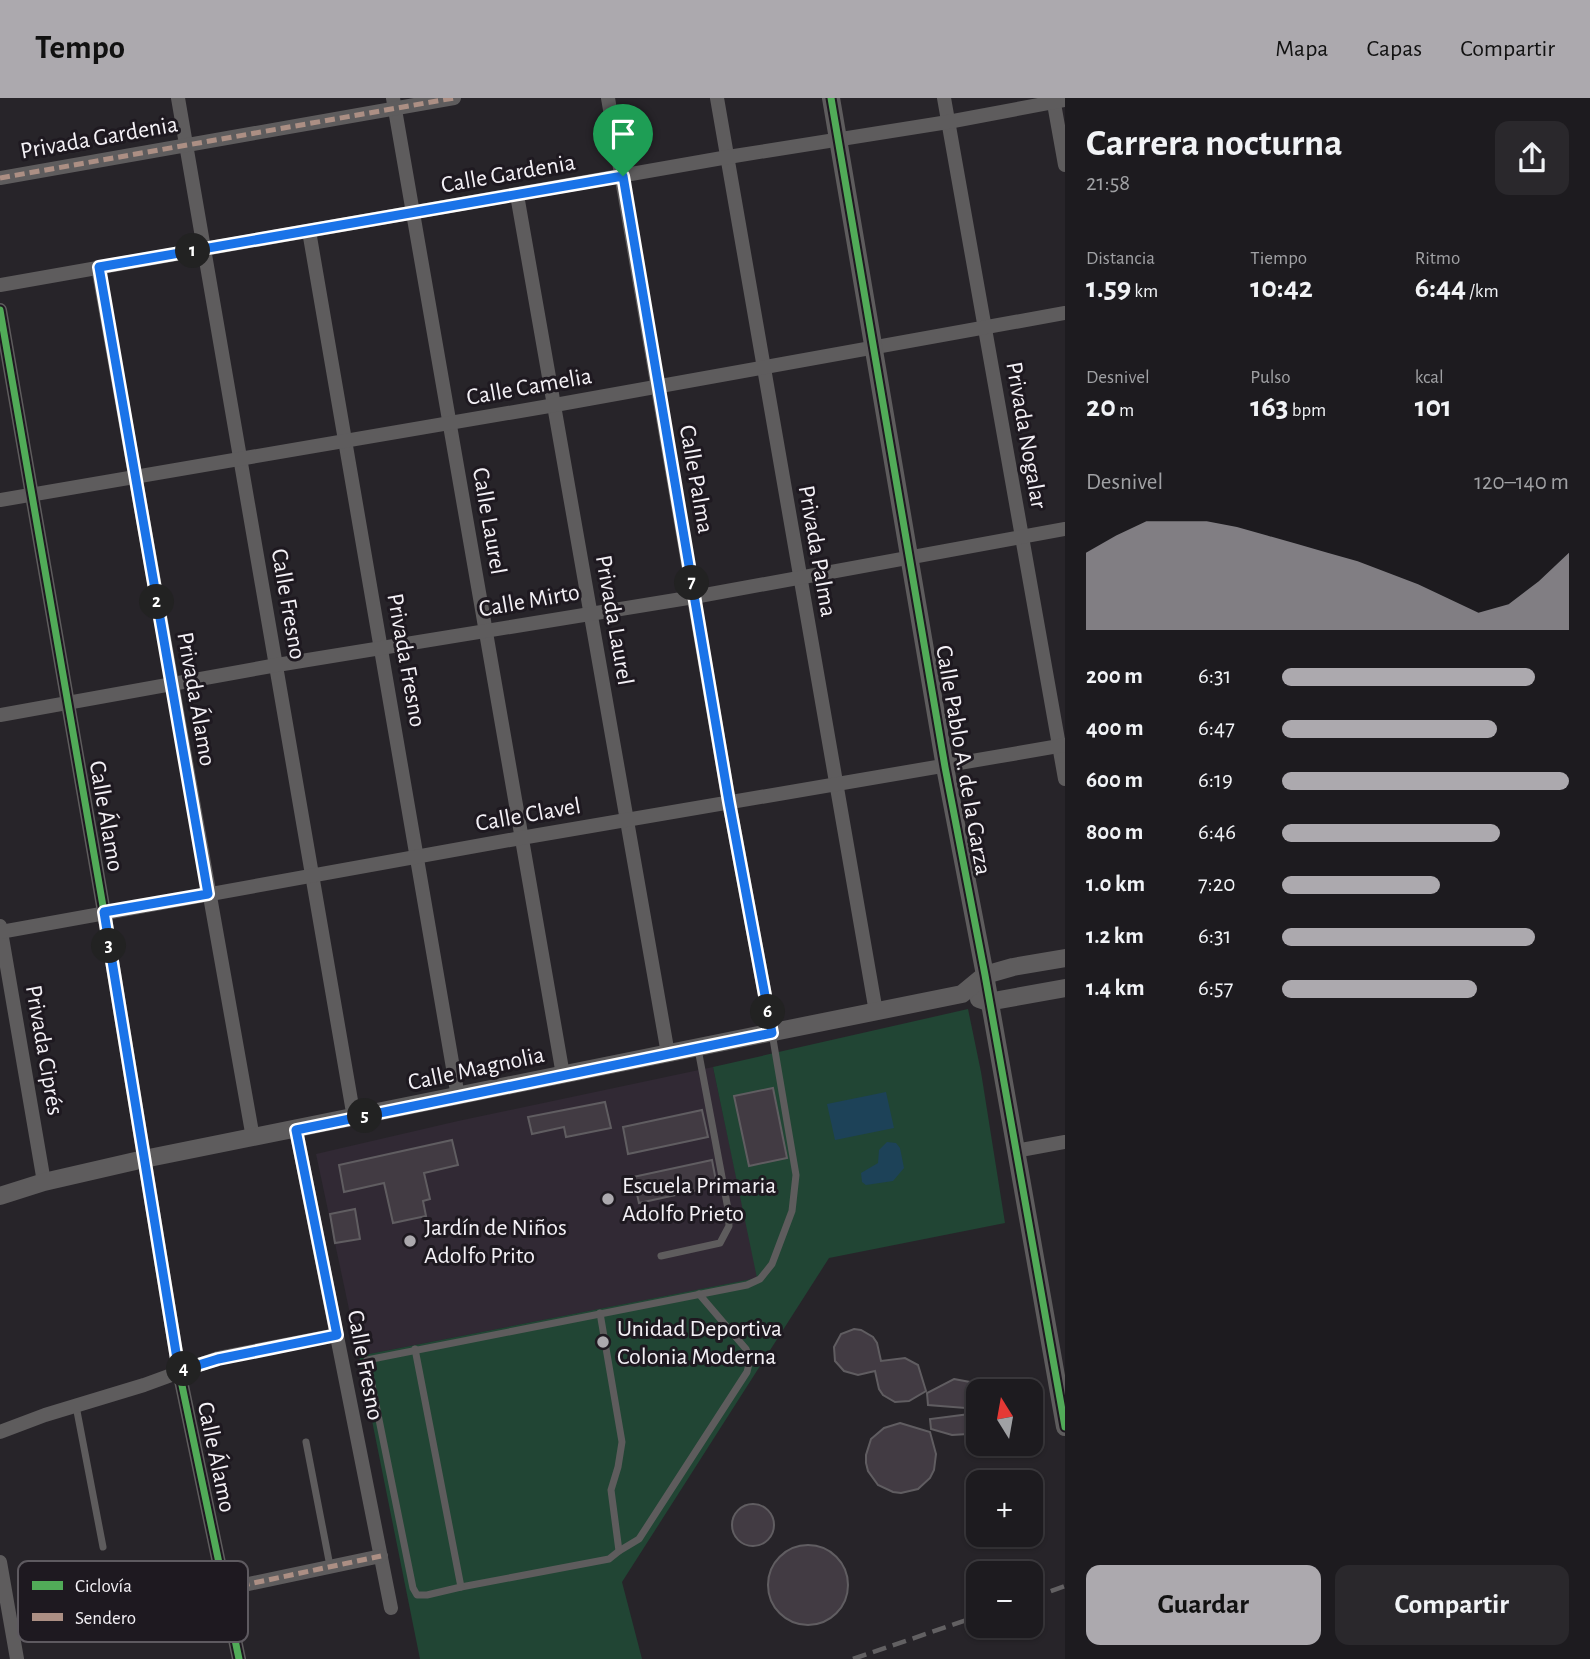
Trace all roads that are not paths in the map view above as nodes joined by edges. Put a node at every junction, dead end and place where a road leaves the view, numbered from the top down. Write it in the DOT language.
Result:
graph roads {
  1 [pos="178,98"];
  2 [pos="454,98"];
  3 [pos="608,98"];
  4 [pos="717,98"];
  5 [pos="831,98"];
  6 [pos="944,98"];
  7 [pos="1057,100"];
  8 [pos="394,103"];
  9 [pos="948,122"];
  10 [pos="838,141"];
  11 [pos="186,145"];
  12 [pos="728,157"];
  13 [pos="1065,165"];
  14 [pos="623,176"];
  15 [pos="0,177"];
  16 [pos="517,195"];
  17 [pos="414,213"];
  18 [pos="309,231"];
  19 [pos="204,249"];
  20 [pos="99,267"];
  21 [pos="0,285"];
  22 [pos="0,310"];
  23 [pos="1065,313"];
  24 [pos="986,328"];
  25 [pos="874,348"];
  26 [pos="763,368"];
  27 [pos="659,387"];
  28 [pos="555,405"];
  29 [pos="450,422"];
  30 [pos="345,440"];
  31 [pos="240,458"];
  32 [pos="135,477"];
  33 [pos="31,495"];
  34 [pos="0,500"];
  35 [pos="1065,529"];
  36 [pos="1022,537"];
  37 [pos="908,557"];
  38 [pos="799,576"];
  39 [pos="694,597"];
  40 [pos="591,612"];
  41 [pos="486,630"];
  42 [pos="382,650"];
  43 [pos="278,666"];
  44 [pos="171,686"];
  45 [pos="67,703"];
  46 [pos="0,715"];
  47 [pos="1062,745"];
  48 [pos="945,766"];
  49 [pos="1065,779"];
  50 [pos="835,783"];
  51 [pos="729,802"];
  52 [pos="626,820"];
  53 [pos="521,838"];
  54 [pos="418,856"];
  55 [pos="313,875"];
  56 [pos="208,894"];
  57 [pos="104,912"];
  58 [pos="0,930"];
  59 [pos="1065,958"];
  60 [pos="985,975"];
  61 [pos="1065,988"];
  62 [pos="962,994"];
  63 [pos="988,1002"];
  64 [pos="876,1012"];
  65 [pos="772,1033"];
  66 [pos="698,1048"];
  67 [pos="668,1054"];
  68 [pos="563,1075"];
  69 [pos="458,1097"];
  70 [pos="355,1118"];
  71 [pos="296,1130"];
  72 [pos="253,1138"];
  73 [pos="1065,1142"];
  74 [pos="1015,1151"];
  75 [pos="144,1160"];
  76 [pos="44,1182"];
  77 [pos="0,1196"];
  78 [pos="661,1256"];
  79 [pos="699,1294"];
  80 [pos="600,1314"];
  81 [pos="337,1335"];
  82 [pos="415,1349"];
  83 [pos="1058,1353"];
  84 [pos="179,1371"];
  85 [pos="76,1405"];
  86 [pos="1065,1427"];
  87 [pos="0,1432"];
  88 [pos="306,1442"];
  89 [pos="103,1547"];
  90 [pos="619,1551"];
  91 [pos="381,1556"];
  92 [pos="219,1561"];
  93 [pos="0,1562"];
  94 [pos="330,1566"];
  95 [pos="248,1583"];
  96 [pos="461,1587"];
  97 [pos="391,1608"];
  98 [pos="17,1659"];
  1 -- 11 [label="street, Calle Fresno"];
  2 -- 8 [label="street, Privada Gardenia"];
  3 -- 14 [label="street, Calle Palma"];
  4 -- 12 [label="street, Privada Palma"];
  5 -- 10 [label="street, Calle Pablo A. de la Garza"];
  6 -- 9 [label="street, Privada Nogalar"];
  7 -- 9 [label="street, Calle Gardenia"];
  7 -- 13 [label="street"];
  8 -- 11 [label="street, Privada Gardenia"];
  8 -- 17 [label="street, Calle Laurel"];
  9 -- 10 [label="street, Calle Gardenia"];
  9 -- 24 [label="street, Privada Nogalar"];
  10 -- 12 [label="street, Calle Gardenia"];
  10 -- 25 [label="street, Calle Pablo A. de la Garza"];
  11 -- 15 [label="street, Privada Gardenia"];
  11 -- 19 [label="street, Calle Fresno"];
  12 -- 14 [label="street, Calle Gardenia"];
  12 -- 26 [label="street, Privada Palma"];
  14 -- 16 [label="street, Calle Gardenia"];
  14 -- 27 [label="street, Calle Palma"];
  16 -- 17 [label="street, Calle Gardenia"];
  16 -- 28 [label="street, Privada Laurel"];
  17 -- 18 [label="street, Calle Gardenia"];
  17 -- 29 [label="street, Calle Laurel"];
  18 -- 19 [label="street, Calle Gardenia"];
  18 -- 30 [label="street, Privada Fresno"];
  19 -- 20 [label="street, Calle Gardenia"];
  19 -- 31 [label="street, Calle Fresno"];
  20 -- 21 [label="street, Calle Gardenia"];
  20 -- 32 [label="street, Privada Álamo"];
  22 -- 33 [label="street, Calle Álamo"];
  23 -- 24 [label="street, Calle Camelia"];
  24 -- 25 [label="street, Calle Camelia"];
  24 -- 36 [label="street, Privada Nogalar"];
  25 -- 26 [label="street, Calle Camelia"];
  25 -- 37 [label="street, Calle Pablo A. de la Garza"];
  26 -- 27 [label="street, Calle Camelia"];
  26 -- 38 [label="street, Privada Palma"];
  27 -- 28 [label="street, Calle Camelia"];
  27 -- 39 [label="street, Calle Palma"];
  28 -- 29 [label="street, Calle Camelia"];
  28 -- 40 [label="street, Privada Laurel"];
  29 -- 30 [label="street, Calle Camelia"];
  29 -- 41 [label="street, Calle Laurel"];
  30 -- 31 [label="street, Calle Camelia"];
  30 -- 42 [label="street, Privada Fresno"];
  31 -- 32 [label="street, Calle Camelia"];
  31 -- 43 [label="street, Calle Fresno"];
  32 -- 33 [label="street, Calle Camelia"];
  32 -- 44 [label="street, Privada Álamo"];
  33 -- 34 [label="street, Calle Camelia"];
  33 -- 45 [label="street, Calle Álamo"];
  35 -- 36 [label="street, Calle Mirto"];
  36 -- 37 [label="street, Calle Mirto"];
  36 -- 47 [label="street, Privada Nogalar"];
  37 -- 38 [label="street, Calle Mirto"];
  37 -- 48 [label="street, Calle Pablo A. de la Garza"];
  38 -- 39 [label="street, Calle Mirto"];
  38 -- 50 [label="street, Privada Palma"];
  39 -- 40 [label="street, Calle Mirto"];
  39 -- 51 [label="street, Calle Palma"];
  40 -- 41 [label="street, Calle Mirto"];
  40 -- 52 [label="street, Privada Laurel"];
  41 -- 42 [label="street, Calle Mirto"];
  41 -- 53 [label="street, Calle Laurel"];
  42 -- 43 [label="street, Calle Mirto"];
  42 -- 54 [label="street, Privada Fresno"];
  43 -- 44 [label="street, Calle Mirto"];
  43 -- 55 [label="street, Calle Fresno"];
  44 -- 45 [label="street, Calle Mirto"];
  44 -- 56 [label="street, Privada Álamo"];
  45 -- 46 [label="street, Calle Mirto"];
  45 -- 57 [label="street, Calle Álamo"];
  47 -- 48 [label="street, Calle Clavel"];
  47 -- 49 [label="street, Privada Nogalar"];
  48 -- 50 [label="street, Calle Clavel"];
  48 -- 60 [label="street, Calle Pablo A. de la Garza"];
  50 -- 51 [label="street, Calle Clavel"];
  50 -- 64 [label="street, Privada Palma"];
  51 -- 52 [label="street, Calle Clavel"];
  51 -- 65 [label="street, Calle Palma"];
  52 -- 53 [label="street, Calle Clavel"];
  52 -- 67 [label="street, Privada Laurel"];
  53 -- 54 [label="street, Calle Clavel"];
  53 -- 68 [label="street, Calle Laurel"];
  54 -- 55 [label="street, Calle Clavel"];
  54 -- 69 [label="street, Privada Fresno"];
  55 -- 56 [label="street, Calle Clavel"];
  55 -- 70 [label="street, Calle Fresno"];
  56 -- 57 [label="street, Calle Clavel"];
  56 -- 72 [label="street, Privada Álamo"];
  57 -- 58 [label="street, Calle Clavel"];
  57 -- 75 [label="street, Calle Álamo"];
  58 -- 76 [label="street, Privada Ciprés"];
  59 -- 60 [label="street, Calle Magnolia"];
  60 -- 62 [label="street, Calle Magnolia"];
  60 -- 63 [label="street, Calle Pablo A. de la Garza"];
  61 -- 63 [label="street, Calle Magnolia"];
  62 -- 63 [label="street, Calle Magnolia"];
  62 -- 64 [label="street, Calle Magnolia"];
  63 -- 74 [label="street, Calle Pablo A. de la Garza"];
  64 -- 65 [label="street, Calle Magnolia"];
  65 -- 66 [label="street, Calle Magnolia"];
  65 -- 79 [label="lane"];
  66 -- 67 [label="street, Calle Magnolia"];
  66 -- 78 [label="lane"];
  67 -- 68 [label="street, Calle Magnolia"];
  68 -- 69 [label="street, Calle Magnolia"];
  69 -- 70 [label="street, Calle Magnolia"];
  70 -- 71 [label="street, Calle Magnolia"];
  71 -- 72 [label="street, Calle Magnolia"];
  71 -- 81 [label="street, Calle Fresno"];
  72 -- 75 [label="street, Calle Magnolia"];
  73 -- 74 [label="street"];
  74 -- 83 [label="street, Calle Pablo A. de la Garza"];
  75 -- 76 [label="street, Calle Magnolia"];
  75 -- 84 [label="street, Calle Álamo"];
  76 -- 77 [label="street, Calle Magnolia"];
  79 -- 80 [label="lane"];
  79 -- 90 [label="lane"];
  80 -- 82 [label="lane"];
  80 -- 90 [label="lane"];
  81 -- 84 [label="street"];
  81 -- 91 [label="street, Calle Fresno"];
  82 -- 96 [label="lane"];
  82 -- 96 [label="lane"];
  83 -- 86 [label="street, Calle Pablo A. de la Garza"];
  84 -- 85 [label="street"];
  84 -- 92 [label="street, Calle Álamo"];
  85 -- 87 [label="street"];
  85 -- 89 [label="lane"];
  88 -- 94 [label="lane"];
  90 -- 96 [label="lane"];
  91 -- 94 [label="street"];
  91 -- 97 [label="street, Calle Fresno"];
  93 -- 98 [label="street"];
  94 -- 95 [label="street"];
}
